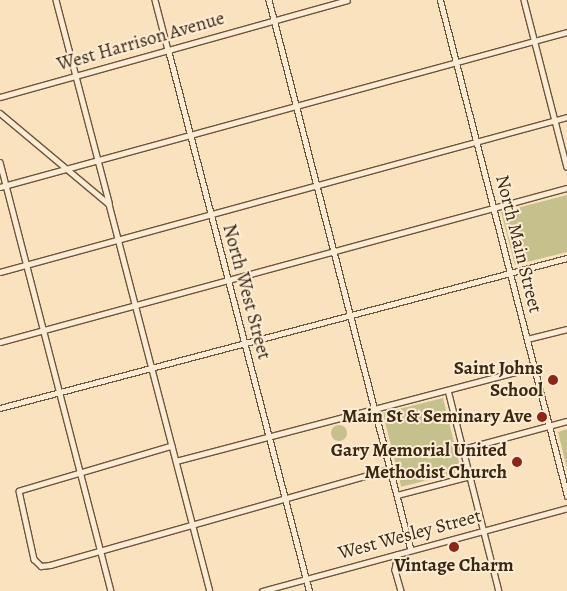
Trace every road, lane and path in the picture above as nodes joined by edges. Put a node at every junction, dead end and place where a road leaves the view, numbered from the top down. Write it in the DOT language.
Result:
graph roads {
  1 [pos="56,0"];
  2 [pos="154,0"];
  3 [pos="270,0"];
  4 [pos="347,0"];
  5 [pos="440,0"];
  6 [pos="524,0"];
  7 [pos="275,20"];
  8 [pos="567,32"];
  9 [pos="534,41"];
  10 [pos="168,50"];
  11 [pos="456,62"];
  12 [pos="76,75"];
  13 [pos="0,97"];
  14 [pos="297,106"];
  15 [pos="0,113"];
  16 [pos="567,117"];
  17 [pos="555,120"];
  18 [pos="190,135"];
  19 [pos="476,142"];
  20 [pos="97,160"];
  21 [pos="0,162"];
  22 [pos="567,167"];
  23 [pos="67,168"];
  24 [pos="6,185"];
  25 [pos="317,185"];
  26 [pos="0,187"];
  27 [pos="567,188"];
  28 [pos="109,204"];
  29 [pos="493,208"];
  30 [pos="210,214"];
  31 [pos="118,239"];
  32 [pos="334,250"];
  33 [pos="567,258"];
  34 [pos="26,264"];
  35 [pos="0,272"];
  36 [pos="510,274"];
  37 [pos="228,279"];
  38 [pos="135,305"];
  39 [pos="351,316"];
  40 [pos="567,329"];
  41 [pos="43,330"];
  42 [pos="527,339"];
  43 [pos="0,342"];
  44 [pos="245,345"];
  45 [pos="534,367"];
  46 [pos="152,369"];
  47 [pos="448,390"];
  48 [pos="60,394"];
  49 [pos="0,408"];
  50 [pos="375,410"];
  51 [pos="567,421"];
  52 [pos="549,426"];
  53 [pos="268,436"];
  54 [pos="172,446"];
  55 [pos="463,449"];
  56 [pos="176,461"];
  57 [pos="390,469"];
  58 [pos="80,471"];
  59 [pos="470,476"];
  60 [pos="397,495"];
  61 [pos="567,496"];
  62 [pos="285,499"];
  63 [pos="567,508"];
  64 [pos="192,524"];
  65 [pos="483,531"];
  66 [pos="100,550"];
  67 [pos="411,550"];
  68 [pos="398,554"];
  69 [pos="306,579"];
  70 [pos="111,591"];
  71 [pos="210,591"];
  72 [pos="262,591"];
  73 [pos="309,591"];
  74 [pos="401,591"];
  75 [pos="499,591"];
  1 -- 12 [label="street"];
  2 -- 10 [label="street, North West Street"];
  3 -- 7 [label="street"];
  4 -- 7 [label="street, West Harrison Avenue"];
  5 -- 11 [label="street, North Main Street"];
  6 -- 9 [label="street"];
  7 -- 10 [label="street, West Harrison Avenue"];
  7 -- 14 [label="street"];
  8 -- 9 [label="street"];
  9 -- 11 [label="street"];
  9 -- 17 [label="street"];
  10 -- 12 [label="street, West Harrison Avenue"];
  10 -- 18 [label="street, North West Street"];
  11 -- 14 [label="street"];
  11 -- 19 [label="street, North Main Street"];
  12 -- 13 [label="street, West Harrison Avenue"];
  12 -- 20 [label="street"];
  14 -- 18 [label="street"];
  14 -- 25 [label="street"];
  15 -- 23 [label="street"];
  16 -- 17 [label="street"];
  17 -- 19 [label="street"];
  17 -- 22 [label="street"];
  18 -- 20 [label="street"];
  18 -- 30 [label="street, North West Street"];
  19 -- 25 [label="street"];
  19 -- 29 [label="street, North Main Street"];
  20 -- 23 [label="street"];
  20 -- 28 [label="street"];
  21 -- 24 [label="street"];
  23 -- 24 [label="street"];
  23 -- 28 [label="street"];
  24 -- 26 [label="street"];
  24 -- 34 [label="street"];
  25 -- 30 [label="street"];
  25 -- 32 [label="street"];
  27 -- 29 [label="street"];
  28 -- 31 [label="street"];
  29 -- 32 [label="street"];
  29 -- 36 [label="street, North Main Street"];
  30 -- 31 [label="street"];
  30 -- 37 [label="street, North West Street"];
  31 -- 34 [label="street"];
  31 -- 38 [label="street"];
  32 -- 37 [label="street"];
  32 -- 39 [label="street"];
  33 -- 36 [label="street"];
  34 -- 35 [label="street"];
  34 -- 41 [label="street"];
  36 -- 39 [label="street"];
  36 -- 42 [label="street, North Main Street"];
  37 -- 38 [label="street"];
  37 -- 44 [label="street, North West Street"];
  38 -- 41 [label="street"];
  38 -- 46 [label="street"];
  39 -- 44 [label="street"];
  39 -- 50 [label="street"];
  40 -- 42 [label="street"];
  41 -- 43 [label="street"];
  41 -- 48 [label="street"];
  42 -- 45 [label="street, North Main Street"];
  44 -- 46 [label="street"];
  44 -- 53 [label="street, North West Street"];
  45 -- 47 [label="street"];
  45 -- 52 [label="street, North Main Street"];
  46 -- 48 [label="street"];
  46 -- 54 [label="street"];
  47 -- 50 [label="street"];
  47 -- 55 [label="street"];
  48 -- 49 [label="street"];
  48 -- 58 [label="street"];
  50 -- 53 [label="street"];
  50 -- 57 [label="street"];
  51 -- 52 [label="street"];
  52 -- 55 [label="street"];
  52 -- 61 [label="street, North Main Street"];
  53 -- 56 [label="street"];
  53 -- 62 [label="street, North West Street"];
  54 -- 56 [label="street"];
  54 -- 58 [label="street"];
  55 -- 59 [label="street"];
  56 -- 64 [label="street"];
  57 -- 60 [label="street"];
  57 -- 62 [label="street"];
  58 -- 66 [label="street"];
  58 -- 66 [label="street"];
  59 -- 60 [label="street"];
  59 -- 65 [label="street"];
  60 -- 67 [label="street"];
  62 -- 64 [label="street"];
  62 -- 69 [label="street, North West Street"];
  63 -- 65 [label="street, West Wesley Street"];
  64 -- 66 [label="street"];
  64 -- 71 [label="street"];
  65 -- 67 [label="street, West Wesley Street"];
  65 -- 75 [label="street"];
  66 -- 70 [label="street"];
  67 -- 68 [label="street, West Wesley Street"];
  68 -- 69 [label="street, West Wesley Street"];
  68 -- 74 [label="street"];
  69 -- 72 [label="street, West Wesley Street"];
  69 -- 73 [label="street, North West Street"];
}
